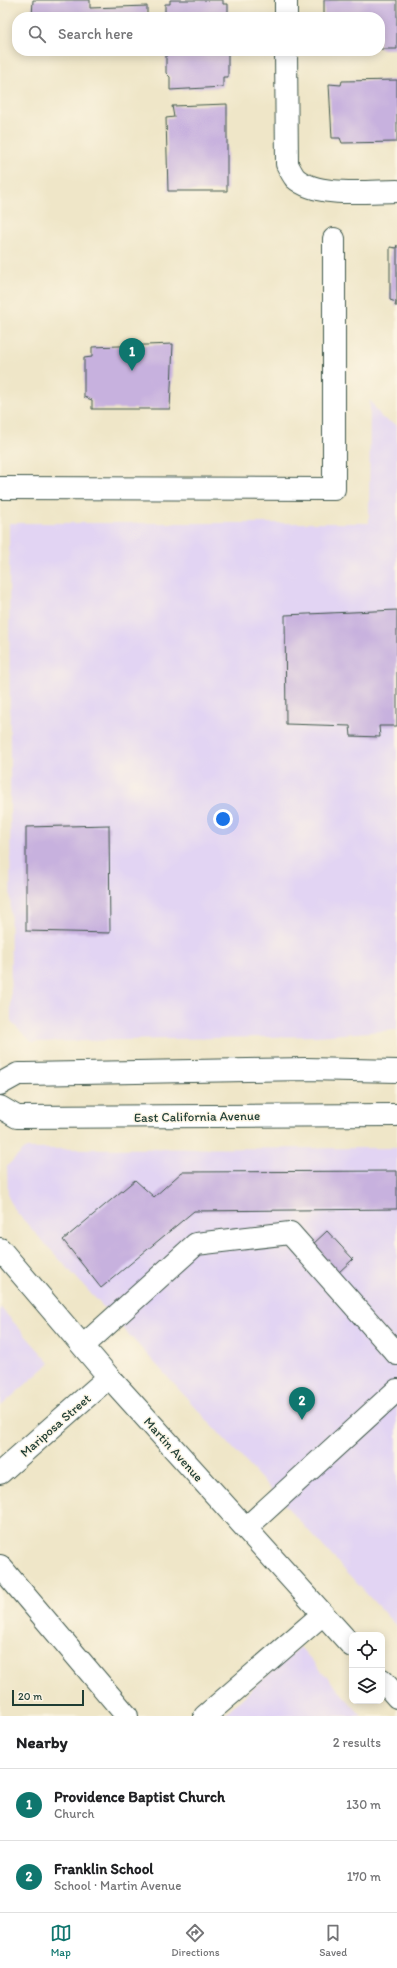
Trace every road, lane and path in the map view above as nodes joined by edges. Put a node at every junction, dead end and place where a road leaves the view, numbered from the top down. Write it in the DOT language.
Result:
graph roads {
  1 [pos="286,0"];
  2 [pos="286,12"];
  3 [pos="286,56"];
  4 [pos="397,191"];
  5 [pos="334,239"];
  6 [pos="0,488"];
  7 [pos="397,1071"];
  8 [pos="0,1084"];
  9 [pos="0,1107"];
  10 [pos="397,1115"];
  11 [pos="0,1249"];
  12 [pos="83,1346"];
  13 [pos="397,1354"];
  14 [pos="109,1376"];
  15 [pos="397,1390"];
  16 [pos="0,1473"];
  17 [pos="246,1528"];
  18 [pos="0,1566"];
  19 [pos="323,1614"];
  20 [pos="349,1643"];
  21 [pos="385,1683"];
  22 [pos="397,1697"];
  23 [pos="127,1716"];
  24 [pos="205,1716"];
  1 -- 2 [label="main road"];
  3 -- 4 [label="main road"];
  5 -- 6 [label="main road"];
  7 -- 8 [label="main road"];
  9 -- 10 [label="main road, East California Avenue"];
  11 -- 12 [label="main road, Martin Avenue"];
  12 -- 13 [label="main road"];
  12 -- 14 [label="main road, Martin Avenue"];
  14 -- 16 [label="main road, Mariposa Street"];
  14 -- 17 [label="main road, Martin Avenue"];
  15 -- 17 [label="main road"];
  17 -- 19 [label="main road, Martin Avenue"];
  18 -- 23 [label="main road"];
  19 -- 20 [label="main road, Martin Avenue"];
  19 -- 24 [label="main road"];
  21 -- 22 [label="main road"];
}
